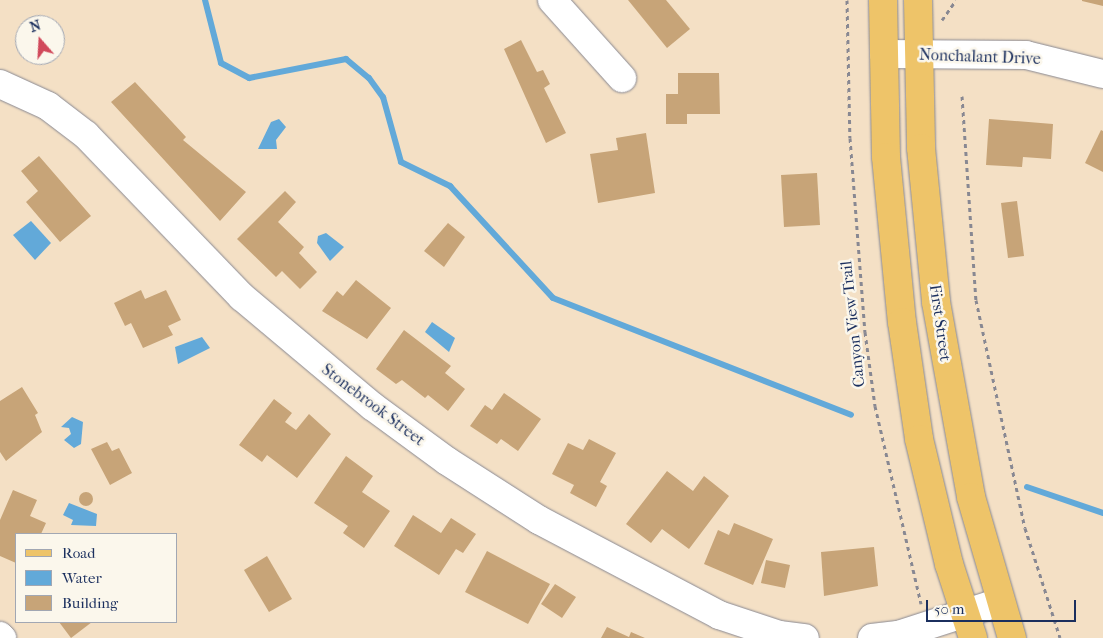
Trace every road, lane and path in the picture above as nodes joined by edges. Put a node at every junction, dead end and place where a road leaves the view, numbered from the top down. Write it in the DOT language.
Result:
graph roads {
  1 [pos="552,0"];
  2 [pos="847,0"];
  3 [pos="883,0"];
  4 [pos="918,0"];
  5 [pos="884,54"];
  6 [pos="920,54"];
  7 [pos="1103,74"];
  8 [pos="622,78"];
  9 [pos="0,84"];
  10 [pos="962,96"];
  11 [pos="1000,602"];
  12 [pos="928,626"];
  13 [pos="970,626"];
  14 [pos="805,638"];
  15 [pos="872,638"];
  16 [pos="1012,638"];
  17 [pos="1060,638"];
  1 -- 8 [label="street"];
  2 -- 12 [label="path, Canyon View Trail"];
  3 -- 5 [label="main road"];
  4 -- 6 [label="main road, First Street"];
  5 -- 6 [label="street, Nonchalant Drive"];
  5 -- 13 [label="main road"];
  6 -- 7 [label="street, Nonchalant Drive"];
  6 -- 11 [label="main road, First Street"];
  9 -- 14 [label="street, Stonebrook Street"];
  10 -- 17 [label="path"];
  11 -- 13 [label="street"];
  11 -- 16 [label="main road, First Street"];
  12 -- 13 [label="street"];
  12 -- 15 [label="street"];
}
